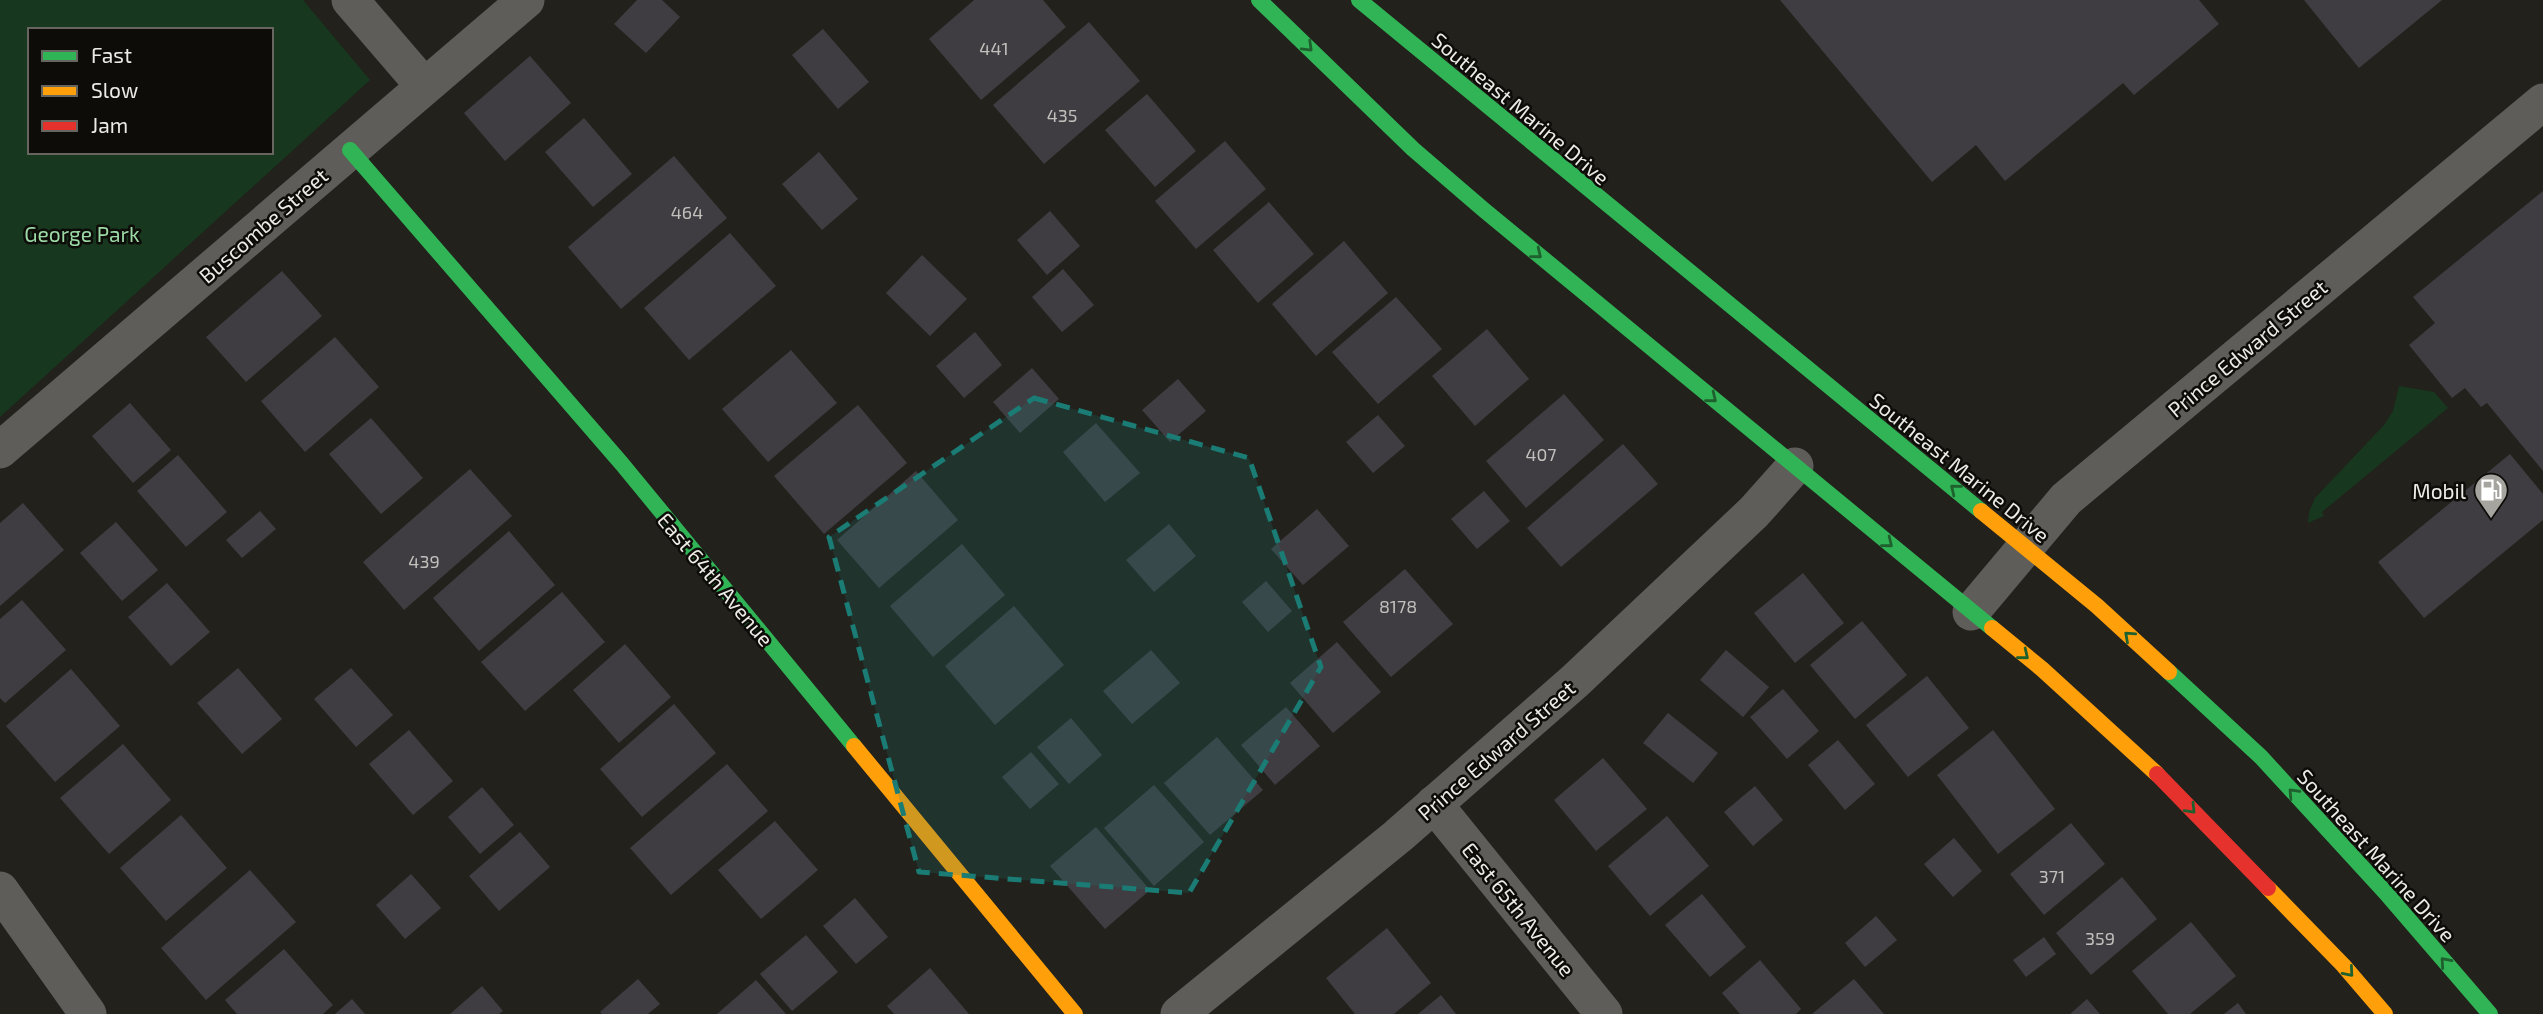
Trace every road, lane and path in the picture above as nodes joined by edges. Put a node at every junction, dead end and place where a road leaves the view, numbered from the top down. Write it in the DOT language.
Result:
graph roads {
  1 [pos="350,0"];
  2 [pos="526,0"];
  3 [pos="1259,0"];
  4 [pos="1359,0"];
  5 [pos="425,86"];
  6 [pos="2543,102"];
  7 [pos="350,150"];
  8 [pos="0,450"];
  9 [pos="1795,466"];
  10 [pos="2026,547"];
  11 [pos="1971,612"];
  12 [pos="1434,804"];
  13 [pos="0,890"];
  14 [pos="88,1014"];
  15 [pos="1075,1014"];
  16 [pos="1179,1014"];
  17 [pos="1604,1014"];
  18 [pos="2385,1014"];
  19 [pos="2490,1014"];
  1 -- 5 [label="street"];
  2 -- 5 [label="street, Buscombe Street"];
  3 -- 9 [label="main road, one-way"];
  10 -- 4 [label="main road, Southeast Marine Drive, one-way"];
  5 -- 7 [label="street, Buscombe Street"];
  6 -- 10 [label="street, Prince Edward Street"];
  7 -- 8 [label="street, Buscombe Street"];
  7 -- 15 [label="main road, East 64th Avenue"];
  9 -- 11 [label="main road, one-way"];
  9 -- 12 [label="street, Prince Edward Street"];
  10 -- 11 [label="street, Prince Edward Street"];
  19 -- 10 [label="main road, Southeast Marine Drive, one-way"];
  11 -- 18 [label="main road, one-way"];
  12 -- 16 [label="street, Prince Edward Street"];
  12 -- 17 [label="street, East 65th Avenue"];
  13 -- 14 [label="street"];
}
